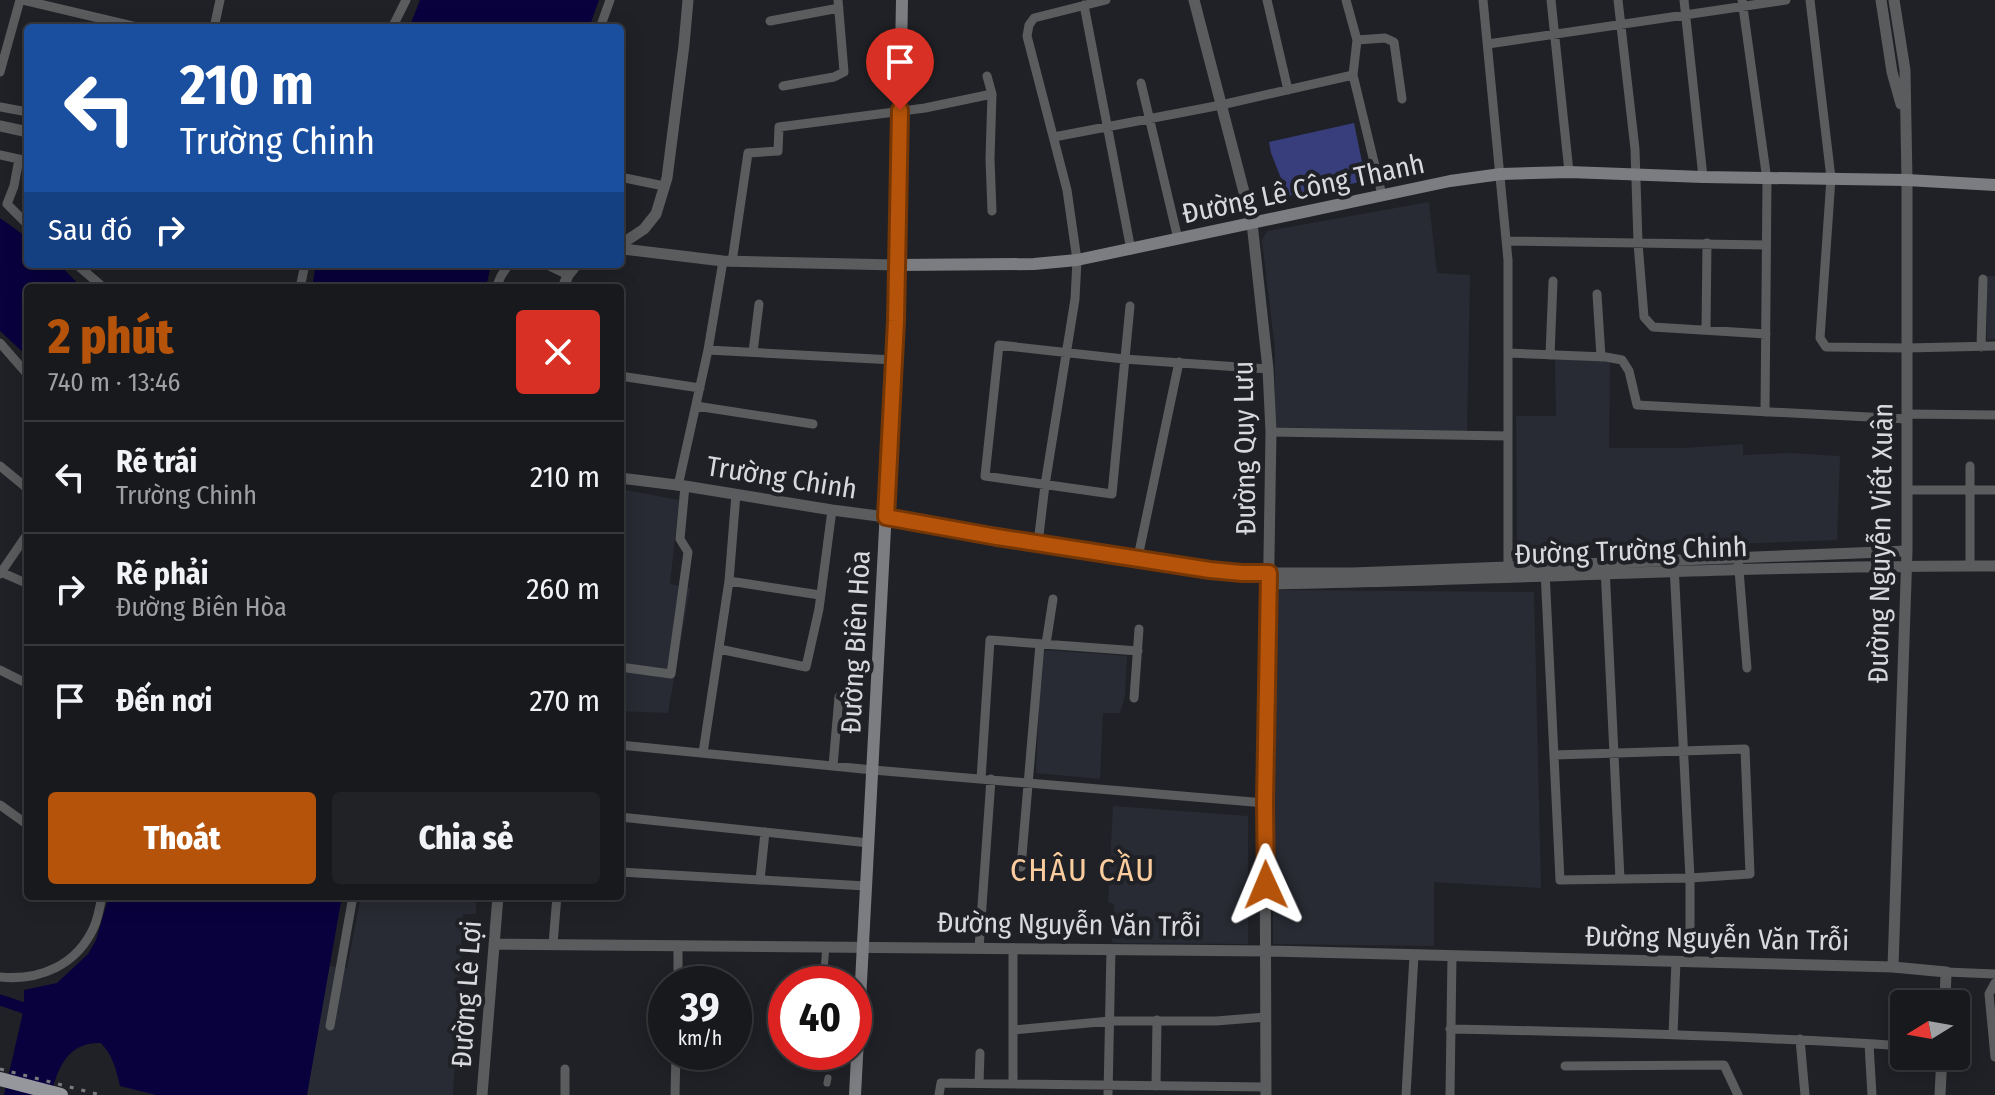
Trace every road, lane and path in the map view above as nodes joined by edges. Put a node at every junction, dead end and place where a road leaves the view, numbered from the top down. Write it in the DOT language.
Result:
graph roads {
  1 [pos="26,0"];
  2 [pos="220,0"];
  3 [pos="406,0"];
  4 [pos="610,0"];
  5 [pos="688,0"];
  6 [pos="902,0"];
  7 [pos="1106,0"];
  8 [pos="1194,0"];
  9 [pos="1267,0"];
  10 [pos="1346,0"];
  11 [pos="1483,0"];
  12 [pos="1551,0"];
  13 [pos="1618,0"];
  14 [pos="1684,0"];
  15 [pos="1786,0"];
  16 [pos="1810,0"];
  17 [pos="1881,0"];
  18 [pos="1894,0"];
  19 [pos="1742,3"];
  20 [pos="839,4"];
  21 [pos="1084,5"];
  22 [pos="1687,15"];
  23 [pos="770,21"];
  24 [pos="125,24"];
  25 [pos="215,24"];
  26 [pos="394,24"];
  27 [pos="601,24"];
  28 [pos="1622,24"];
  29 [pos="1554,34"];
  30 [pos="1357,40"];
  31 [pos="1488,44"];
  32 [pos="0,72"];
  33 [pos="1353,75"];
  34 [pos="987,76"];
  35 [pos="1141,83"];
  36 [pos="783,86"];
  37 [pos="1288,90"];
  38 [pos="992,94"];
  39 [pos="1402,99"];
  40 [pos="1221,105"];
  41 [pos="0,107"];
  42 [pos="900,110"];
  43 [pos="24,111"];
  44 [pos="1149,118"];
  45 [pos="1905,120"];
  46 [pos="0,126"];
  47 [pos="1107,127"];
  48 [pos="24,131"];
  49 [pos="1054,137"];
  50 [pos="0,155"];
  51 [pos="24,160"];
  52 [pos="1569,172"];
  53 [pos="1635,173"];
  54 [pos="1501,174"];
  55 [pos="1703,177"];
  56 [pos="1766,177"];
  57 [pos="624,178"];
  58 [pos="1831,178"];
  59 [pos="1907,180"];
  60 [pos="1995,185"];
  61 [pos="664,186"];
  62 [pos="1382,195"];
  63 [pos="992,211"];
  64 [pos="24,221"];
  65 [pos="1252,223"];
  66 [pos="1178,239"];
  67 [pos="1507,241"];
  68 [pos="1638,243"];
  69 [pos="1707,243"];
  70 [pos="624,245"];
  71 [pos="1766,245"];
  72 [pos="624,247"];
  73 [pos="1131,250"];
  74 [pos="1077,260"];
  75 [pos="728,262"];
  76 [pos="897,265"];
  77 [pos="81,268"];
  78 [pos="553,268"];
  79 [pos="574,268"];
  80 [pos="568,275"];
  81 [pos="1983,279"];
  82 [pos="1553,281"];
  83 [pos="99,284"];
  84 [pos="565,284"];
  85 [pos="1597,294"];
  86 [pos="759,304"];
  87 [pos="1130,306"];
  88 [pos="1706,330"];
  89 [pos="1766,334"];
  90 [pos="0,343"];
  91 [pos="1995,346"];
  92 [pos="1981,347"];
  93 [pos="1907,348"];
  94 [pos="708,350"];
  95 [pos="753,352"];
  96 [pos="1508,353"];
  97 [pos="1067,354"];
  98 [pos="1550,355"];
  99 [pos="1601,357"];
  100 [pos="1124,359"];
  101 [pos="894,360"];
  102 [pos="1179,362"];
  103 [pos="1268,369"];
  104 [pos="24,370"];
  105 [pos="624,377"];
  106 [pos="700,388"];
  107 [pos="696,406"];
  108 [pos="1765,412"];
  109 [pos="1995,415"];
  110 [pos="1907,417"];
  111 [pos="813,424"];
  112 [pos="1271,432"];
  113 [pos="1508,436"];
  114 [pos="0,466"];
  115 [pos="1970,466"];
  116 [pos="624,479"];
  117 [pos="1045,485"];
  118 [pos="24,486"];
  119 [pos="682,486"];
  120 [pos="1907,490"];
  121 [pos="1970,490"];
  122 [pos="1995,490"];
  123 [pos="736,494"];
  124 [pos="832,510"];
  125 [pos="886,517"];
  126 [pos="24,539"];
  127 [pos="1038,543"];
  128 [pos="1907,551"];
  129 [pos="1138,557"];
  130 [pos="1820,561"];
  131 [pos="1738,564"];
  132 [pos="1907,565"];
  133 [pos="1674,566"];
  134 [pos="1970,566"];
  135 [pos="1995,566"];
  136 [pos="1604,569"];
  137 [pos="1545,570"];
  138 [pos="1508,572"];
  139 [pos="1,573"];
  140 [pos="1269,579"];
  141 [pos="729,581"];
  142 [pos="24,582"];
  143 [pos="820,595"];
  144 [pos="1053,599"];
  145 [pos="1139,629"];
  146 [pos="1043,644"];
  147 [pos="719,649"];
  148 [pos="1138,651"];
  149 [pos="624,668"];
  150 [pos="1747,668"];
  151 [pos="0,670"];
  152 [pos="24,682"];
  153 [pos="839,697"];
  154 [pos="1134,698"];
  155 [pos="624,745"];
  156 [pos="1685,752"];
  157 [pos="703,753"];
  158 [pos="1614,754"];
  159 [pos="1554,755"];
  160 [pos="833,766"];
  161 [pos="873,770"];
  162 [pos="986,779"];
  163 [pos="1029,782"];
  164 [pos="1265,803"];
  165 [pos="0,805"];
  166 [pos="624,817"];
  167 [pos="24,822"];
  168 [pos="765,832"];
  169 [pos="869,843"];
  170 [pos="1021,867"];
  171 [pos="624,872"];
  172 [pos="1690,878"];
  173 [pos="1620,879"];
  174 [pos="760,880"];
  175 [pos="866,886"];
  176 [pos="101,900"];
  177 [pos="352,900"];
  178 [pos="498,900"];
  179 [pos="557,900"];
  180 [pos="494,944"];
  181 [pos="553,944"];
  182 [pos="678,945"];
  183 [pos="826,946"];
  184 [pos="863,946"];
  185 [pos="979,948"];
  186 [pos="1013,948"];
  187 [pos="1111,949"];
  188 [pos="1267,951"];
  189 [pos="1414,955"];
  190 [pos="1452,956"];
  191 [pos="1676,961"];
  192 [pos="1690,961"];
  193 [pos="678,966"];
  194 [pos="824,966"];
  195 [pos="861,966"];
  196 [pos="1893,967"];
  197 [pos="1946,972"];
  198 [pos="1995,974"];
  199 [pos="0,977"];
  200 [pos="1995,983"];
  201 [pos="1945,990"];
  202 [pos="1266,1017"];
  203 [pos="1157,1020"];
  204 [pos="1110,1021"];
  205 [pos="330,1026"];
  206 [pos="1450,1029"];
  207 [pos="1013,1030"];
  208 [pos="1673,1034"];
  209 [pos="1800,1039"];
  210 [pos="1869,1044"];
  211 [pos="1890,1045"];
  212 [pos="980,1053"];
  213 [pos="1995,1057"];
  214 [pos="1565,1066"];
  215 [pos="565,1069"];
  216 [pos="676,1070"];
  217 [pos="855,1070"];
  218 [pos="1941,1070"];
  219 [pos="0,1079"];
  220 [pos="979,1083"];
  221 [pos="1013,1084"];
  222 [pos="1156,1086"];
  223 [pos="1108,1090"];
  224 [pos="1266,1091"];
  225 [pos="60,1095"];
  226 [pos="482,1095"];
  227 [pos="565,1095"];
  228 [pos="675,1095"];
  229 [pos="855,1095"];
  230 [pos="939,1095"];
  231 [pos="1406,1095"];
  232 [pos="1450,1095"];
  233 [pos="1738,1095"];
  234 [pos="1805,1095"];
  235 [pos="1872,1095"];
  236 [pos="1940,1095"];
  1 -- 24 [label="street"];
  1 -- 32 [label="street"];
  2 -- 25 [label="street"];
  3 -- 26 [label="street"];
  4 -- 27 [label="street"];
  5 -- 61 [label="street"];
  6 -- 42 [label="main road, Đường Biên Hòa"];
  7 -- 21 [label="street"];
  8 -- 40 [label="street, Đường Quy Lưu"];
  9 -- 37 [label="street"];
  10 -- 30 [label="street"];
  11 -- 31 [label="street"];
  12 -- 29 [label="street"];
  13 -- 28 [label="street"];
  14 -- 22 [label="street"];
  15 -- 19 [label="street"];
  16 -- 58 [label="street"];
  17 -- 45 [label="street, Đường Nguyễn Viết Xuân"];
  18 -- 45 [label="street, Đường Nguyễn Viết Xuân"];
  19 -- 22 [label="street"];
  19 -- 56 [label="street"];
  20 -- 23 [label="street"];
  20 -- 36 [label="street"];
  21 -- 47 [label="street"];
  21 -- 49 [label="street"];
  22 -- 28 [label="street"];
  22 -- 55 [label="street"];
  28 -- 29 [label="street"];
  28 -- 53 [label="street"];
  29 -- 31 [label="street"];
  29 -- 52 [label="street"];
  30 -- 33 [label="street"];
  30 -- 39 [label="street"];
  31 -- 54 [label="street"];
  33 -- 37 [label="street"];
  33 -- 62 [label="street"];
  34 -- 38 [label="street"];
  35 -- 44 [label="street"];
  37 -- 40 [label="street"];
  38 -- 42 [label="street"];
  38 -- 63 [label="street"];
  40 -- 44 [label="street"];
  40 -- 65 [label="street, Đường Quy Lưu"];
  41 -- 43 [label="street"];
  42 -- 75 [label="street"];
  42 -- 76 [label="main road, Đường Biên Hòa"];
  44 -- 47 [label="street"];
  44 -- 66 [label="street"];
  45 -- 59 [label="street, Đường Nguyễn Viết Xuân"];
  46 -- 48 [label="street"];
  47 -- 49 [label="street"];
  47 -- 73 [label="street"];
  49 -- 74 [label="street"];
  50 -- 51 [label="street"];
  51 -- 64 [label="street"];
  52 -- 53 [label="main road, Đường Lê Công Thanh"];
  52 -- 54 [label="main road, Đường Lê Công Thanh"];
  53 -- 55 [label="main road, Đường Lê Công Thanh"];
  53 -- 68 [label="street"];
  54 -- 62 [label="main road, Đường Lê Công Thanh"];
  54 -- 67 [label="street"];
  55 -- 56 [label="main road, Đường Lê Công Thanh"];
  56 -- 58 [label="main road, Đường Lê Công Thanh"];
  56 -- 71 [label="street"];
  57 -- 61 [label="street"];
  58 -- 59 [label="main road, Đường Lê Công Thanh"];
  58 -- 93 [label="street"];
  59 -- 60 [label="main road, Đường Lê Công Thanh"];
  59 -- 93 [label="street, Đường Nguyễn Viết Xuân"];
  61 -- 70 [label="street"];
  62 -- 65 [label="main road, Đường Lê Công Thanh"];
  65 -- 66 [label="main road, Đường Lê Công Thanh"];
  65 -- 103 [label="street, Đường Quy Lưu"];
  66 -- 73 [label="main road, Đường Lê Công Thanh"];
  67 -- 68 [label="street"];
  67 -- 96 [label="street"];
  68 -- 69 [label="street"];
  68 -- 88 [label="street"];
  69 -- 71 [label="street"];
  69 -- 88 [label="street"];
  71 -- 89 [label="street"];
  72 -- 75 [label="street, Đường Lê Công Thanh"];
  73 -- 74 [label="main road, Đường Lê Công Thanh"];
  74 -- 76 [label="main road, Đường Lê Công Thanh"];
  74 -- 97 [label="street"];
  75 -- 76 [label="street, Đường Lê Công Thanh"];
  75 -- 94 [label="street"];
  76 -- 101 [label="main road, Đường Biên Hòa"];
  77 -- 83 [label="street"];
  78 -- 80 [label="street"];
  79 -- 80 [label="street"];
  80 -- 84 [label="street"];
  81 -- 92 [label="street"];
  82 -- 98 [label="street"];
  85 -- 99 [label="street"];
  86 -- 95 [label="street"];
  87 -- 100 [label="street"];
  88 -- 89 [label="street"];
  89 -- 108 [label="street"];
  90 -- 104 [label="street"];
  91 -- 92 [label="street"];
  92 -- 93 [label="street"];
  93 -- 110 [label="street, Đường Nguyễn Viết Xuân"];
  94 -- 95 [label="street"];
  94 -- 106 [label="street"];
  95 -- 101 [label="street"];
  96 -- 98 [label="street"];
  96 -- 113 [label="street"];
  97 -- 100 [label="street"];
  97 -- 117 [label="street"];
  97 -- 117 [label="street"];
  98 -- 99 [label="street"];
  99 -- 108 [label="street"];
  100 -- 102 [label="street"];
  100 -- 117 [label="street"];
  101 -- 125 [label="main road, Đường Biên Hòa"];
  102 -- 103 [label="street"];
  102 -- 129 [label="street"];
  103 -- 112 [label="street, Đường Quy Lưu"];
  105 -- 106 [label="street"];
  106 -- 107 [label="street"];
  107 -- 111 [label="street"];
  107 -- 119 [label="street"];
  108 -- 110 [label="street"];
  109 -- 110 [label="street"];
  110 -- 120 [label="street, Đường Nguyễn Viết Xuân"];
  112 -- 113 [label="street"];
  112 -- 140 [label="street, Đường Quy Lưu"];
  113 -- 138 [label="street"];
  114 -- 118 [label="street"];
  115 -- 121 [label="street"];
  116 -- 119 [label="street, Trường Chinh"];
  117 -- 127 [label="street"];
  119 -- 123 [label="street, Trường Chinh"];
  119 -- 149 [label="street"];
  120 -- 121 [label="street"];
  120 -- 128 [label="street, Đường Nguyễn Viết Xuân"];
  121 -- 122 [label="street"];
  121 -- 134 [label="street"];
  123 -- 124 [label="street, Trường Chinh"];
  123 -- 141 [label="street"];
  124 -- 125 [label="street, Trường Chinh"];
  124 -- 143 [label="street"];
  125 -- 127 [label="street, Trường Chinh"];
  125 -- 161 [label="main road, Đường Biên Hòa"];
  126 -- 139 [label="street"];
  127 -- 129 [label="street, Trường Chinh"];
  128 -- 130 [label="street, Đường Trường Chinh"];
  128 -- 132 [label="street, Đường Nguyễn Viết Xuân"];
  129 -- 140 [label="street, Trường Chinh"];
  130 -- 131 [label="street, Đường Trường Chinh"];
  130 -- 132 [label="street, Đường Trường Chinh"];
  131 -- 133 [label="street, Đường Trường Chinh"];
  131 -- 150 [label="street"];
  132 -- 134 [label="street, Đường Trường Chinh"];
  132 -- 196 [label="street, Đường Nguyễn Viết Xuân"];
  133 -- 136 [label="street, Đường Trường Chinh"];
  133 -- 156 [label="street"];
  134 -- 135 [label="street, Đường Trường Chinh"];
  136 -- 137 [label="street, Đường Trường Chinh"];
  136 -- 158 [label="street"];
  137 -- 138 [label="street, Đường Trường Chinh"];
  137 -- 159 [label="street"];
  138 -- 140 [label="street, Đường Trường Chinh"];
  139 -- 142 [label="street"];
  140 -- 164 [label="street, Đường Quy Lưu"];
  141 -- 143 [label="street"];
  141 -- 147 [label="street"];
  143 -- 147 [label="street"];
  144 -- 146 [label="street"];
  145 -- 148 [label="street"];
  146 -- 148 [label="street"];
  146 -- 162 [label="street"];
  146 -- 163 [label="street"];
  147 -- 157 [label="street"];
  148 -- 154 [label="street"];
  151 -- 152 [label="street"];
  153 -- 160 [label="street"];
  155 -- 157 [label="street"];
  156 -- 158 [label="street"];
  156 -- 172 [label="street"];
  156 -- 172 [label="street"];
  157 -- 160 [label="street"];
  158 -- 159 [label="street"];
  158 -- 173 [label="street"];
  159 -- 173 [label="street"];
  160 -- 161 [label="street"];
  161 -- 162 [label="street"];
  161 -- 169 [label="main road, Đường Biên Hòa"];
  162 -- 163 [label="street"];
  162 -- 185 [label="street"];
  163 -- 164 [label="street"];
  163 -- 170 [label="street"];
  164 -- 188 [label="street, Đường Quy Lưu"];
  165 -- 167 [label="street"];
  166 -- 168 [label="street"];
  168 -- 169 [label="street"];
  168 -- 174 [label="street"];
  169 -- 175 [label="main road, Đường Biên Hòa"];
  171 -- 174 [label="street"];
  172 -- 173 [label="street"];
  172 -- 192 [label="street"];
  174 -- 175 [label="street"];
  175 -- 184 [label="main road, Đường Biên Hòa"];
  176 -- 199 [label="street"];
  177 -- 205 [label="street"];
  178 -- 180 [label="street, Đường Lê Lợi"];
  179 -- 181 [label="street"];
  180 -- 181 [label="street, Đường Nguyễn Văn Trỗi"];
  180 -- 226 [label="street, Đường Lê Lợi"];
  181 -- 182 [label="street, Đường Nguyễn Văn Trỗi"];
  182 -- 183 [label="street, Đường Nguyễn Văn Trỗi"];
  182 -- 193 [label="street"];
  183 -- 184 [label="street, Đường Nguyễn Văn Trỗi"];
  183 -- 194 [label="street"];
  184 -- 185 [label="street, Đường Nguyễn Văn Trỗi"];
  184 -- 195 [label="main road, Đường Biên Hòa"];
  185 -- 186 [label="street, Đường Nguyễn Văn Trỗi"];
  186 -- 187 [label="street, Đường Nguyễn Văn Trỗi"];
  186 -- 207 [label="street"];
  187 -- 188 [label="street, Đường Nguyễn Văn Trỗi"];
  187 -- 204 [label="street"];
  188 -- 189 [label="street, Đường Nguyễn Văn Trỗi"];
  188 -- 202 [label="street, Đường Quy Lưu"];
  189 -- 190 [label="street, Đường Nguyễn Văn Trỗi"];
  189 -- 231 [label="street"];
  190 -- 191 [label="street, Đường Nguyễn Văn Trỗi"];
  190 -- 206 [label="street"];
  191 -- 192 [label="street, Đường Nguyễn Văn Trỗi"];
  191 -- 208 [label="street"];
  192 -- 196 [label="street, Đường Nguyễn Văn Trỗi"];
  196 -- 197 [label="street, Đường Nguyễn Văn Trỗi"];
  197 -- 198 [label="street"];
  197 -- 201 [label="street"];
  200 -- 213 [label="street"];
  202 -- 203 [label="street"];
  202 -- 224 [label="street, Đường Quy Lưu"];
  203 -- 204 [label="street"];
  203 -- 222 [label="street"];
  204 -- 207 [label="street"];
  204 -- 223 [label="street"];
  206 -- 208 [label="street"];
  206 -- 232 [label="street"];
  207 -- 221 [label="street"];
  208 -- 209 [label="street"];
  209 -- 210 [label="street"];
  209 -- 234 [label="street"];
  210 -- 211 [label="street"];
  210 -- 235 [label="street"];
  212 -- 220 [label="street"];
  214 -- 233 [label="street"];
  215 -- 227 [label="street"];
  216 -- 228 [label="street"];
  217 -- 229 [label="main road, Đường Biên Hòa"];
  218 -- 236 [label="street"];
  219 -- 225 [label="main road"];
  220 -- 221 [label="street"];
  220 -- 230 [label="street"];
  221 -- 223 [label="street"];
  222 -- 223 [label="street"];
  222 -- 224 [label="street"];
}
